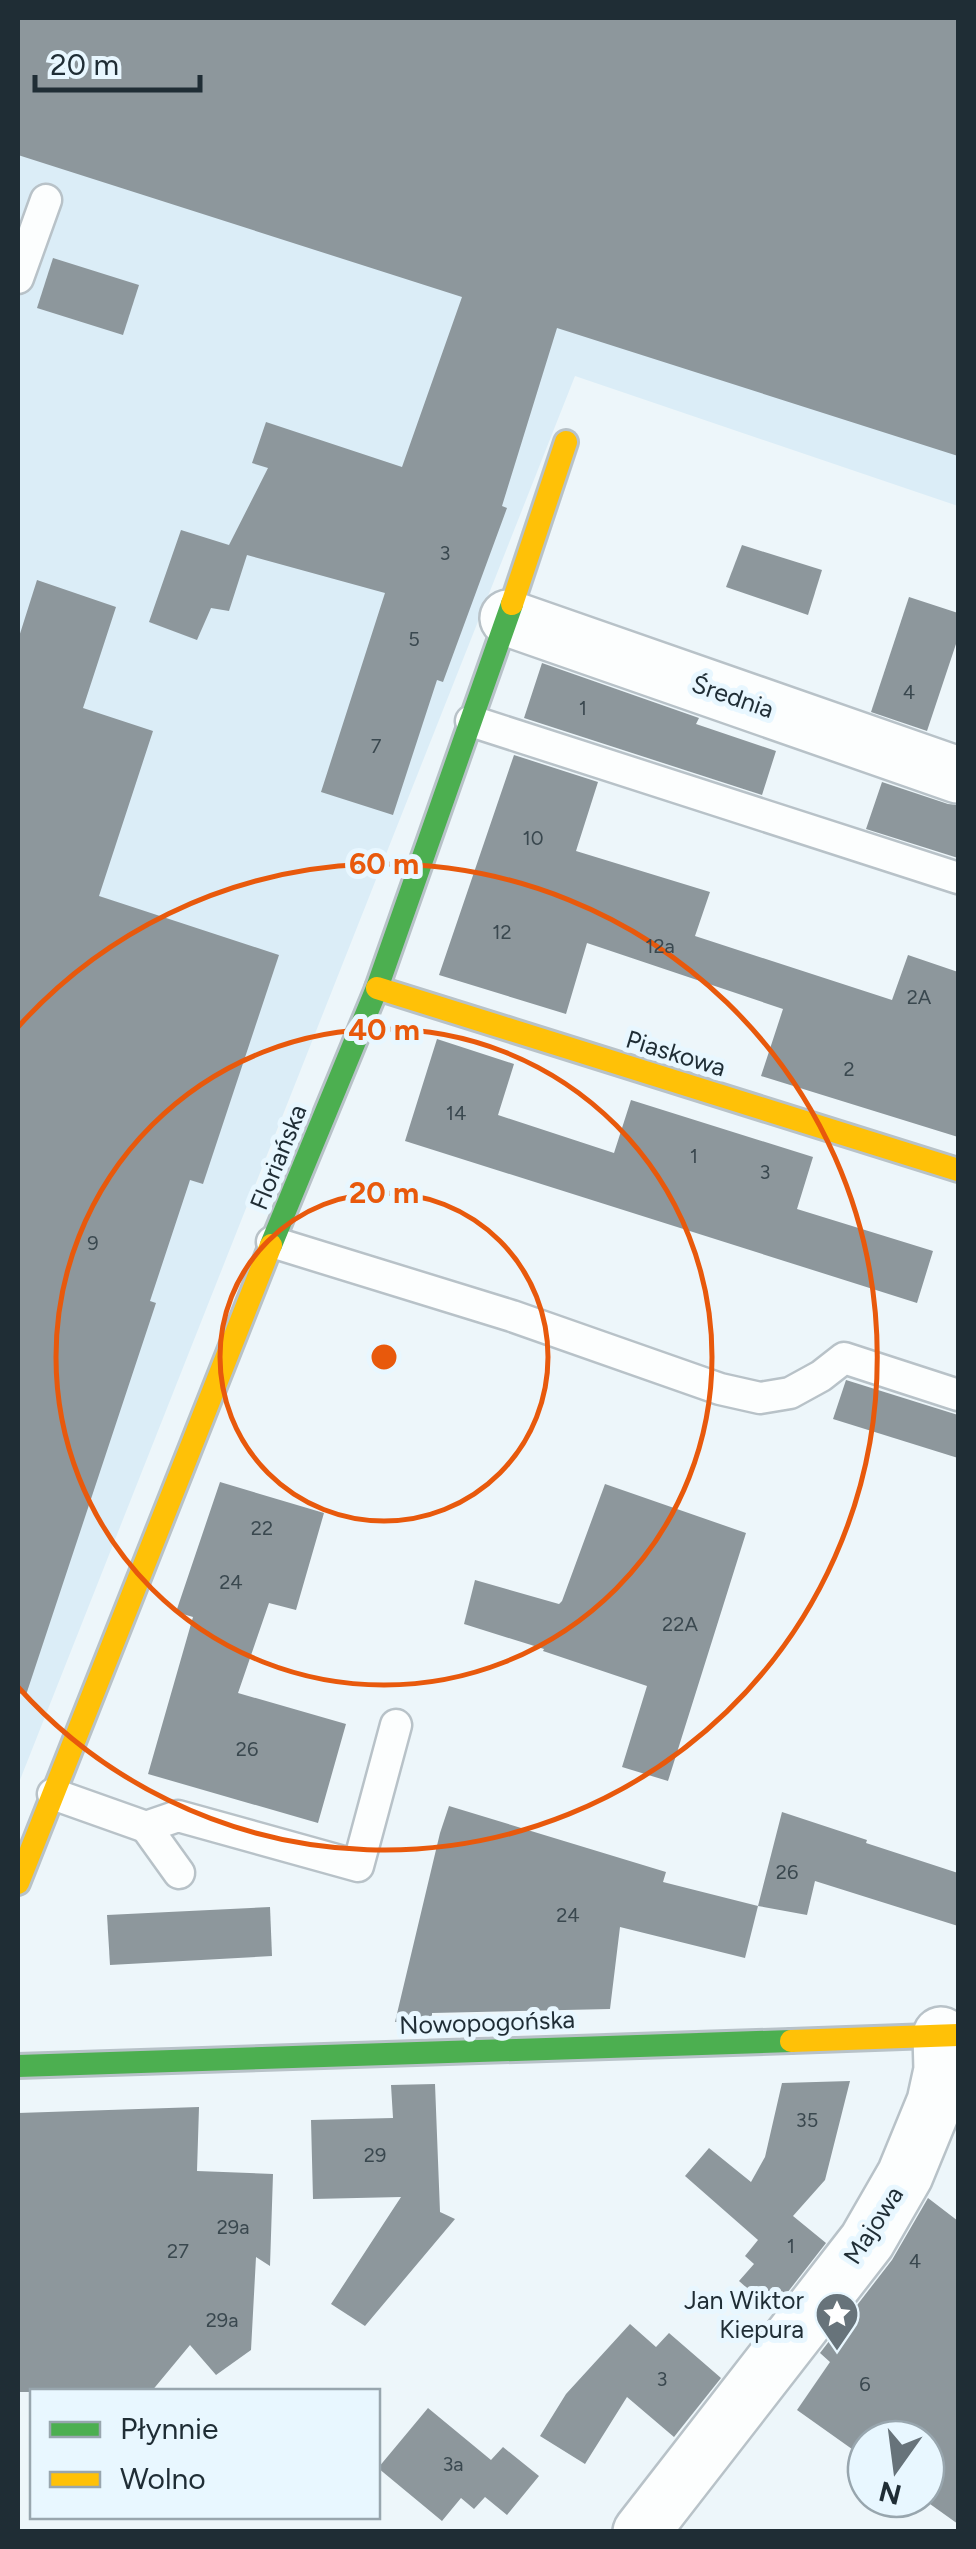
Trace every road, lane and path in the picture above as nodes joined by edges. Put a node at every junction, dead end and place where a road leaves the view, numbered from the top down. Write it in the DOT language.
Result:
graph roads {
  1 [pos="46,200"];
  2 [pos="18,278"];
  3 [pos="566,442"];
  4 [pos="508,618"];
  5 [pos="471,720"];
  6 [pos="958,775"];
  7 [pos="958,878"];
  8 [pos="377,988"];
  9 [pos="958,1170"];
  10 [pos="272,1242"];
  11 [pos="958,1395"];
  12 [pos="396,1725"];
  13 [pos="53,1794"];
  14 [pos="146,1827"];
  15 [pos="179,1874"];
  16 [pos="18,1883"];
  17 [pos="950,2035"];
  18 [pos="18,2066"];
  19 [pos="641,2532"];
  1 -- 2 [label="lane"];
  3 -- 4 [label="street, Floriańska"];
  4 -- 5 [label="street, Floriańska"];
  4 -- 6 [label="street, Średnia"];
  5 -- 7 [label="lane"];
  5 -- 8 [label="street, Floriańska"];
  8 -- 9 [label="street, Piaskowa"];
  8 -- 10 [label="street, Floriańska"];
  10 -- 11 [label="lane"];
  10 -- 13 [label="street, Floriańska"];
  12 -- 14 [label="lane"];
  13 -- 14 [label="lane"];
  13 -- 16 [label="street, Floriańska"];
  14 -- 15 [label="lane"];
  17 -- 18 [label="street, Nowopogońska"];
  17 -- 19 [label="street, Majowa"];
}
